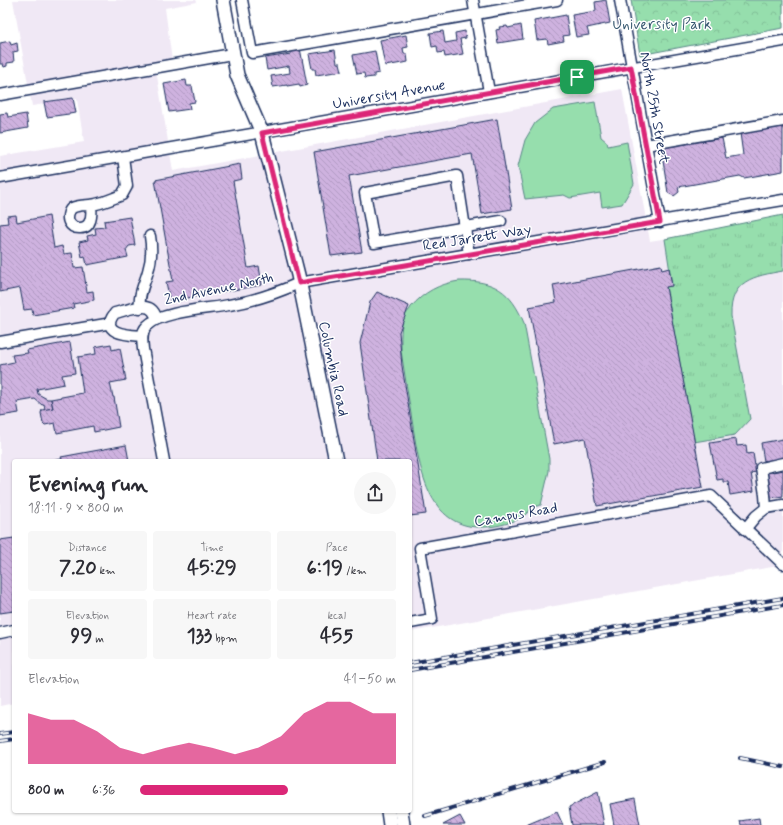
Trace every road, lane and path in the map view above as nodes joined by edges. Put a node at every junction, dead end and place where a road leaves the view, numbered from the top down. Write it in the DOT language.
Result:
graph roads {
  1 [pos="222,0"];
  2 [pos="242,0"];
  3 [pos="473,0"];
  4 [pos="557,0"];
  5 [pos="620,0"];
  6 [pos="475,15"];
  7 [pos="783,41"];
  8 [pos="232,54"];
  9 [pos="631,67"];
  10 [pos="489,92"];
  11 [pos="0,95"];
  12 [pos="783,121"];
  13 [pos="262,133"];
  14 [pos="646,145"];
  15 [pos="123,157"];
  16 [pos="0,178"];
  17 [pos="783,200"];
  18 [pos="91,205"];
  19 [pos="500,221"];
  20 [pos="660,222"];
  21 [pos="465,227"];
  22 [pos="150,236"];
  23 [pos="469,254"];
  24 [pos="299,283"];
  25 [pos="140,308"];
  26 [pos="157,318"];
  27 [pos="106,324"];
  28 [pos="142,336"];
  29 [pos="0,342"];
  30 [pos="164,459"];
  31 [pos="336,459"];
  32 [pos="783,463"];
  33 [pos="783,505"];
  34 [pos="766,508"];
  35 [pos="745,528"];
  36 [pos="783,564"];
  37 [pos="412,623"];
  38 [pos="12,630"];
  39 [pos="0,633"];
  40 [pos="388,813"];
  41 [pos="401,813"];
  42 [pos="390,825"];
  43 [pos="403,825"];
  1 -- 8 [label="main road, Columbia Road"];
  2 -- 6 [label="street"];
  3 -- 6 [label="street"];
  4 -- 6 [label="street"];
  5 -- 9 [label="street, North 25th Street"];
  6 -- 10 [label="street"];
  7 -- 9 [label="street, University Avenue"];
  8 -- 11 [label="street"];
  8 -- 13 [label="main road, Columbia Road"];
  9 -- 10 [label="street, University Avenue"];
  9 -- 14 [label="street, North 25th Street"];
  10 -- 13 [label="street, University Avenue"];
  12 -- 14 [label="street"];
  13 -- 15 [label="street, University Avenue"];
  13 -- 24 [label="main road, Columbia Road"];
  14 -- 20 [label="street, North 25th Street"];
  15 -- 16 [label="street, University Avenue"];
  15 -- 18 [label="street"];
  17 -- 20 [label="street"];
  19 -- 21 [label="street"];
  20 -- 23 [label="street, Red Jarrett Way"];
  21 -- 21 [label="street"];
  21 -- 23 [label="street"];
  22 -- 25 [label="street"];
  23 -- 24 [label="street, Red Jarrett Way"];
  24 -- 26 [label="street, 2nd Avenue North"];
  24 -- 31 [label="main road, Columbia Road"];
  25 -- 26 [label="street"];
  25 -- 28 [label="street"];
  26 -- 28 [label="street, 2nd Avenue North"];
  27 -- 29 [label="street"];
  28 -- 30 [label="street"];
  32 -- 34 [label="street"];
  33 -- 34 [label="street"];
  34 -- 35 [label="street"];
  35 -- 36 [label="street"];
  35 -- 37 [label="street, Campus Road"];
  38 -- 39 [label="street"];
  40 -- 42 [label="main road"];
  41 -- 43 [label="main road"];
}
